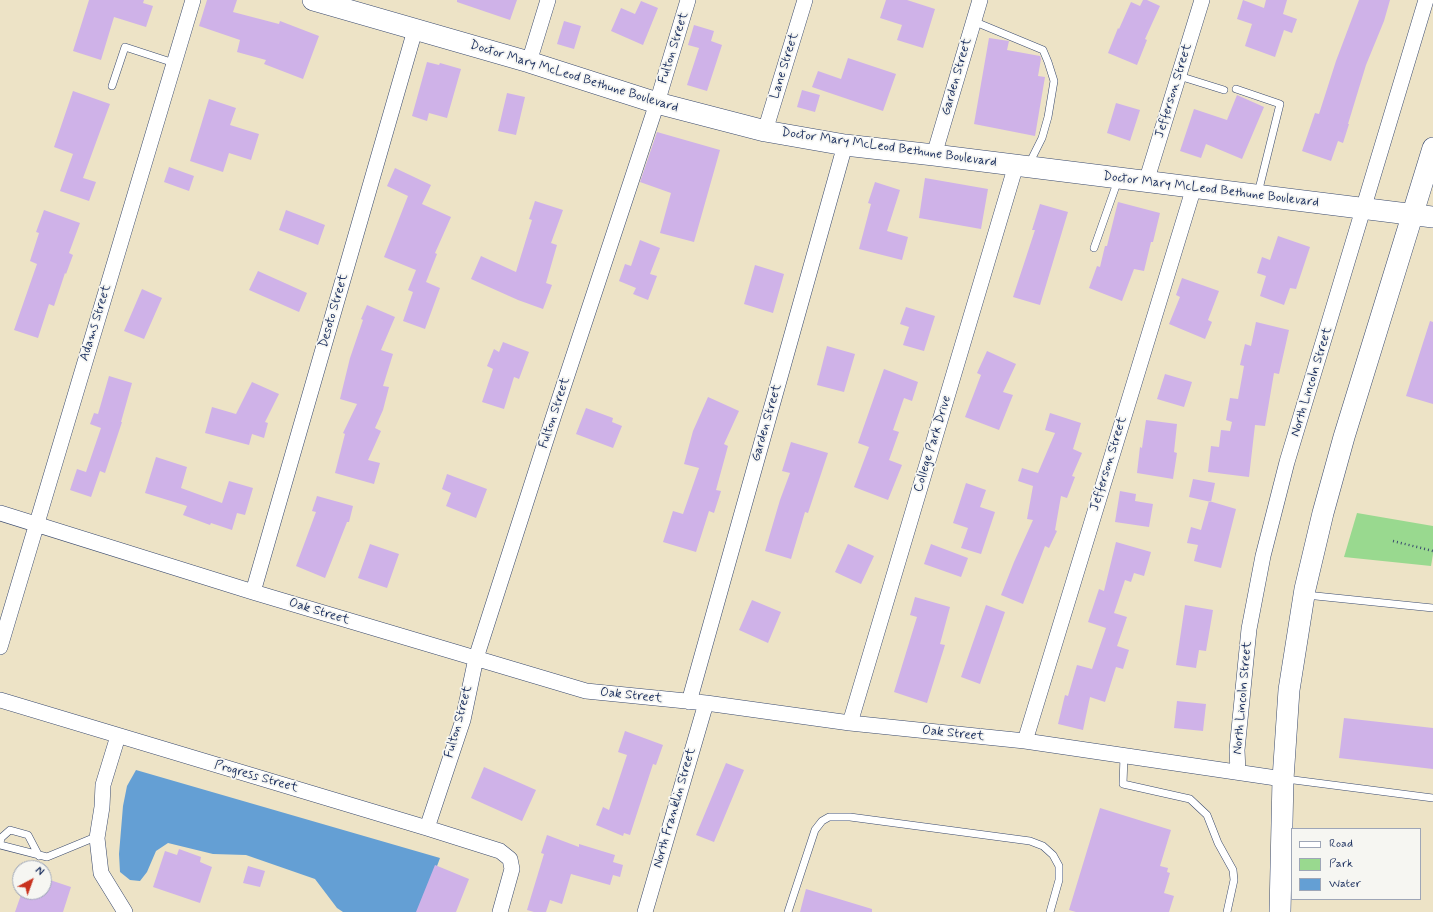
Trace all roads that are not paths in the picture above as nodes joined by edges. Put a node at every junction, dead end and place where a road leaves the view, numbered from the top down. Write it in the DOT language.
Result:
graph roads {
  1 [pos="192,0"];
  2 [pos="313,0"];
  3 [pos="548,0"];
  4 [pos="688,0"];
  5 [pos="806,0"];
  6 [pos="980,0"];
  7 [pos="1202,0"];
  8 [pos="1426,0"];
  9 [pos="973,22"];
  10 [pos="415,30"];
  11 [pos="529,62"];
  12 [pos="174,63"];
  13 [pos="1179,76"];
  14 [pos="112,86"];
  15 [pos="1236,89"];
  16 [pos="1224,90"];
  17 [pos="657,103"];
  18 [pos="765,131"];
  19 [pos="844,145"];
  20 [pos="1433,148"];
  21 [pos="934,155"];
  22 [pos="1022,166"];
  23 [pos="1118,179"];
  24 [pos="1146,182"];
  25 [pos="1194,187"];
  26 [pos="1257,195"];
  27 [pos="1364,208"];
  28 [pos="1423,216"];
  29 [pos="1094,248"];
  30 [pos="0,513"];
  31 [pos="36,524"];
  32 [pos="253,592"];
  33 [pos="1304,595"];
  34 [pos="1433,608"];
  35 [pos="0,647"];
  36 [pos="476,658"];
  37 [pos="0,700"];
  38 [pos="689,702"];
  39 [pos="706,703"];
  40 [pos="850,723"];
  41 [pos="118,736"];
  42 [pos="1025,741"];
  43 [pos="1124,756"];
  44 [pos="1238,772"];
  45 [pos="1283,778"];
  46 [pos="1433,798"];
  47 [pos="427,828"];
  48 [pos="98,836"];
  49 [pos="0,844"];
  50 [pos="38,856"];
  51 [pos="125,912"];
  52 [pos="500,912"];
  53 [pos="645,912"];
  54 [pos="788,912"];
  55 [pos="1050,912"];
  56 [pos="1227,912"];
  57 [pos="1280,912"];
  1 -- 12 [label="street, Adams Street"];
  2 -- 10 [label="street, Doctor Mary McLeod Bethune Boulevard"];
  3 -- 11 [label="street"];
  4 -- 17 [label="street, Fulton Street"];
  5 -- 18 [label="street, Lane Street"];
  6 -- 9 [label="street, Garden Street"];
  7 -- 13 [label="street, Jefferson Street"];
  8 -- 27 [label="street, North Lincoln Street"];
  9 -- 21 [label="street, Garden Street"];
  9 -- 22 [label="lane"];
  10 -- 11 [label="street, Doctor Mary McLeod Bethune Boulevard"];
  10 -- 32 [label="street, Desoto Street"];
  11 -- 17 [label="street, Doctor Mary McLeod Bethune Boulevard"];
  12 -- 14 [label="lane"];
  12 -- 31 [label="street, Adams Street"];
  13 -- 16 [label="lane"];
  13 -- 24 [label="street, Jefferson Street"];
  15 -- 26 [label="lane"];
  17 -- 18 [label="street, Doctor Mary McLeod Bethune Boulevard"];
  17 -- 36 [label="street, Fulton Street"];
  18 -- 19 [label="street, Doctor Mary McLeod Bethune Boulevard"];
  19 -- 21 [label="street, Doctor Mary McLeod Bethune Boulevard"];
  19 -- 38 [label="street, Garden Street"];
  20 -- 28 [label="street"];
  21 -- 22 [label="street, Doctor Mary McLeod Bethune Boulevard"];
  22 -- 23 [label="street, Doctor Mary McLeod Bethune Boulevard"];
  22 -- 40 [label="street, College Park Drive"];
  23 -- 24 [label="street, Doctor Mary McLeod Bethune Boulevard"];
  23 -- 29 [label="lane"];
  24 -- 25 [label="street, Doctor Mary McLeod Bethune Boulevard"];
  25 -- 26 [label="street, Doctor Mary McLeod Bethune Boulevard"];
  25 -- 42 [label="street, Jefferson Street"];
  26 -- 27 [label="street, Doctor Mary McLeod Bethune Boulevard"];
  27 -- 28 [label="street, Doctor Mary McLeod Bethune Boulevard"];
  27 -- 44 [label="street, North Lincoln Street"];
  28 -- 33 [label="street"];
  30 -- 31 [label="street, Oak Street"];
  31 -- 32 [label="street, Oak Street"];
  31 -- 35 [label="street, Adams Street"];
  32 -- 36 [label="street, Oak Street"];
  33 -- 34 [label="lane"];
  33 -- 45 [label="street"];
  36 -- 38 [label="street, Oak Street"];
  36 -- 47 [label="street, Fulton Street"];
  37 -- 41 [label="street, Progress Street"];
  38 -- 39 [label="street, Oak Street"];
  39 -- 40 [label="street, Oak Street"];
  39 -- 53 [label="street, North Franklin Street"];
  40 -- 42 [label="street, Oak Street"];
  41 -- 47 [label="street, Progress Street"];
  41 -- 48 [label="street"];
  42 -- 43 [label="street, Oak Street"];
  43 -- 44 [label="street, Oak Street"];
  43 -- 56 [label="lane"];
  44 -- 45 [label="street, Oak Street"];
  45 -- 46 [label="lane"];
  45 -- 57 [label="street"];
  47 -- 52 [label="street, Progress Street"];
  48 -- 50 [label="lane"];
  48 -- 51 [label="street"];
  49 -- 50 [label="lane"];
  49 -- 50 [label="lane"];
  54 -- 55 [label="lane"];
}
